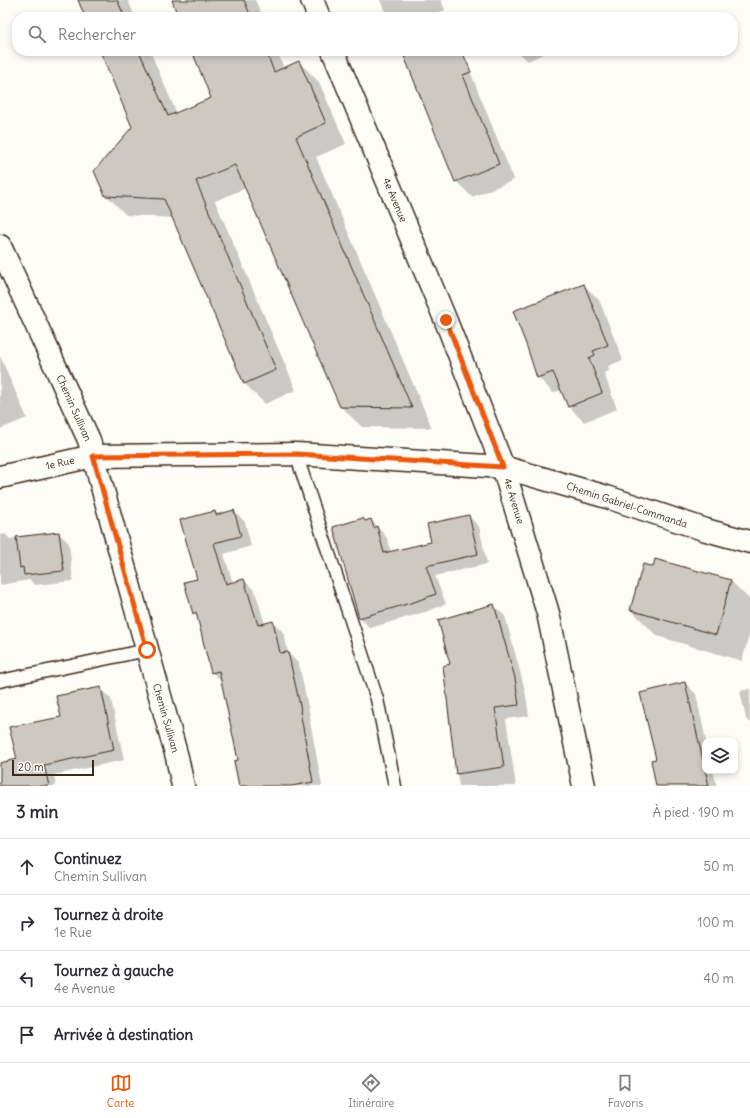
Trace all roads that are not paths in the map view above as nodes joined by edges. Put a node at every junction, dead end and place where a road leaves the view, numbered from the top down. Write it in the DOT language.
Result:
graph roads {
  1 [pos="312,0"];
  2 [pos="317,12"];
  3 [pos="335,56"];
  4 [pos="0,246"];
  5 [pos="296,454"];
  6 [pos="93,456"];
  7 [pos="503,467"];
  8 [pos="0,477"];
  9 [pos="750,542"];
  10 [pos="147,650"];
  11 [pos="0,681"];
  12 [pos="183,786"];
  13 [pos="395,786"];
  14 [pos="584,786"];
  1 -- 2 [label="street"];
  3 -- 7 [label="street, 4e Avenue"];
  4 -- 6 [label="street, Chemin Sullivan"];
  5 -- 6 [label="street, 1e Rue"];
  5 -- 7 [label="street, 1e Rue"];
  5 -- 13 [label="lane"];
  6 -- 8 [label="street, 1e Rue"];
  6 -- 10 [label="street, Chemin Sullivan"];
  7 -- 9 [label="street, Chemin Gabriel-Commanda"];
  7 -- 14 [label="street, 4e Avenue"];
  10 -- 11 [label="lane"];
  10 -- 12 [label="street, Chemin Sullivan"];
}
